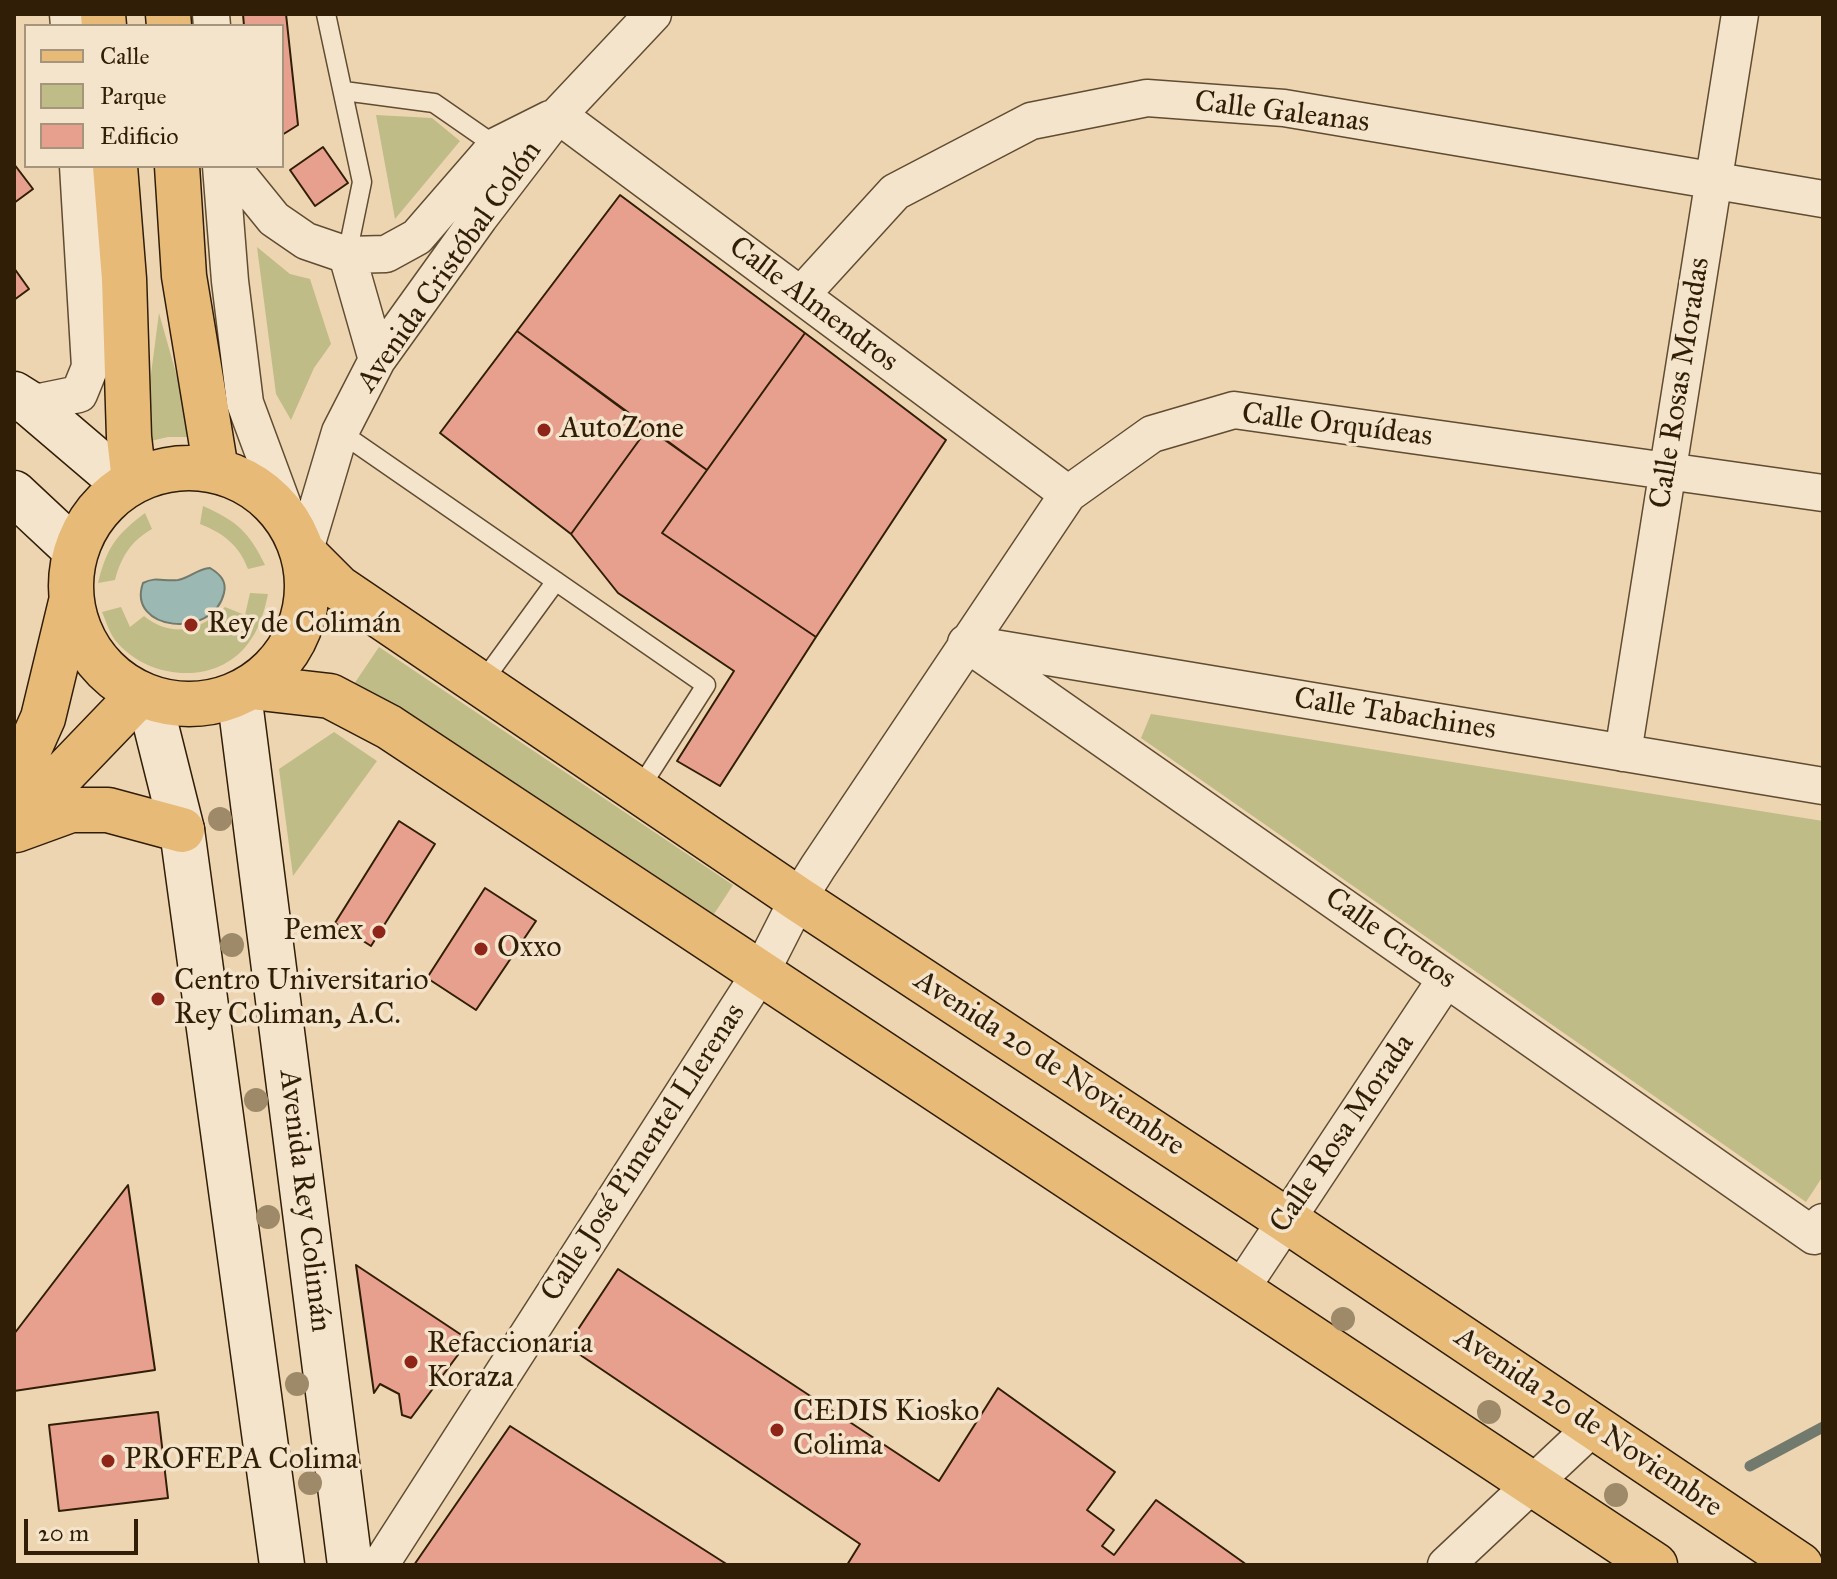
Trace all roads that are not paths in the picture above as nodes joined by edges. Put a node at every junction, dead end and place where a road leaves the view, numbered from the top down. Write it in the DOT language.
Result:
graph roads {
  1 [pos="326,14"];
  2 [pos="653,14"];
  3 [pos="1740,14"];
  4 [pos="344,91"];
  5 [pos="558,115"];
  6 [pos="496,146"];
  7 [pos="78,168"];
  8 [pos="115,168"];
  9 [pos="177,168"];
  10 [pos="221,168"];
  11 [pos="233,168"];
  12 [pos="1713,180"];
  13 [pos="1823,199"];
  14 [pos="347,255"];
  15 [pos="801,295"];
  16 [pos="377,360"];
  17 [pos="22,399"];
  18 [pos="340,432"];
  19 [pos="216,470"];
  20 [pos="1668,471"];
  21 [pos="130,483"];
  22 [pos="14,493"];
  23 [pos="1823,493"];
  24 [pos="1068,494"];
  25 [pos="296,536"];
  26 [pos="75,550"];
  27 [pos="556,581"];
  28 [pos="71,602"];
  29 [pos="966,643"];
  30 [pos="481,684"];
  31 [pos="245,690"];
  32 [pos="144,696"];
  33 [pos="1623,753"];
  34 [pos="14,783"];
  35 [pos="1823,786"];
  36 [pos="638,791"];
  37 [pos="14,828"];
  38 [pos="182,830"];
  39 [pos="798,899"];
  40 [pos="761,972"];
  41 [pos="1446,979"];
  42 [pos="1286,1220"];
  43 [pos="1818,1229"];
  44 [pos="1240,1290"];
  45 [pos="1594,1426"];
  46 [pos="1533,1484"];
  47 [pos="282,1565"];
  48 [pos="350,1565"];
  49 [pos="380,1565"];
  50 [pos="1446,1565"];
  51 [pos="1655,1565"];
  52 [pos="1800,1565"];
  1 -- 4 [label="lane"];
  2 -- 5 [label="street, Avenida Cristóbal Colón"];
  3 -- 12 [label="street, Calle Rosas Moradas"];
  4 -- 6 [label="lane"];
  4 -- 14 [label="lane"];
  5 -- 6 [label="street"];
  5 -- 15 [label="street, Calle Almendros"];
  5 -- 16 [label="street, Avenida Cristóbal Colón"];
  6 -- 14 [label="street"];
  7 -- 17 [label="street"];
  8 -- 21 [label="main road"];
  9 -- 19 [label="main road"];
  10 -- 25 [label="street"];
  11 -- 14 [label="street"];
  12 -- 13 [label="street, Calle Galeanas"];
  12 -- 15 [label="street, Calle Galeanas"];
  12 -- 20 [label="street, Calle Rosas Moradas"];
  14 -- 16 [label="street"];
  15 -- 24 [label="street, Calle Almendros"];
  16 -- 18 [label="street, Avenida Cristóbal Colón"];
  17 -- 21 [label="main road"];
  18 -- 25 [label="street, Avenida Cristóbal Colón"];
  18 -- 27 [label="lane"];
  19 -- 21 [label="main road"];
  19 -- 25 [label="main road"];
  20 -- 23 [label="street, Calle Orquídeas"];
  20 -- 24 [label="street, Calle Orquídeas"];
  20 -- 33 [label="street, Calle Rosas Moradas"];
  21 -- 26 [label="main road"];
  22 -- 26 [label="main road"];
  24 -- 29 [label="street, Calle Orquídeas"];
  25 -- 30 [label="main road, Avenida 20 de Noviembre"];
  25 -- 31 [label="main road"];
  26 -- 28 [label="main road"];
  27 -- 30 [label="lane"];
  27 -- 36 [label="lane"];
  28 -- 32 [label="main road"];
  28 -- 34 [label="main road"];
  29 -- 33 [label="street, Calle Tabachines"];
  29 -- 39 [label="street, Calle Orquídeas"];
  29 -- 41 [label="street, Calle Crotos"];
  30 -- 36 [label="main road, Avenida 20 de Noviembre"];
  31 -- 32 [label="main road"];
  31 -- 40 [label="main road"];
  31 -- 48 [label="main road, Avenida Rey Colimán"];
  32 -- 37 [label="main road"];
  32 -- 38 [label="main road"];
  33 -- 35 [label="street, Calle Tabachines"];
  36 -- 39 [label="main road, Avenida 20 de Noviembre"];
  37 -- 38 [label="main road"];
  38 -- 47 [label="main road"];
  39 -- 40 [label="street, Calle José Pimentel Llerenas"];
  39 -- 42 [label="main road, Avenida 20 de Noviembre"];
  40 -- 44 [label="main road"];
  40 -- 49 [label="street, Calle José Pimentel Llerenas"];
  41 -- 42 [label="street, Calle Rosa Morada"];
  41 -- 43 [label="street, Calle Crotos"];
  42 -- 44 [label="street, Calle Rosa Morada"];
  42 -- 45 [label="main road, Avenida 20 de Noviembre"];
  44 -- 46 [label="main road"];
  45 -- 46 [label="street"];
  45 -- 52 [label="main road, Avenida 20 de Noviembre"];
  46 -- 50 [label="street"];
  46 -- 51 [label="main road"];
}
